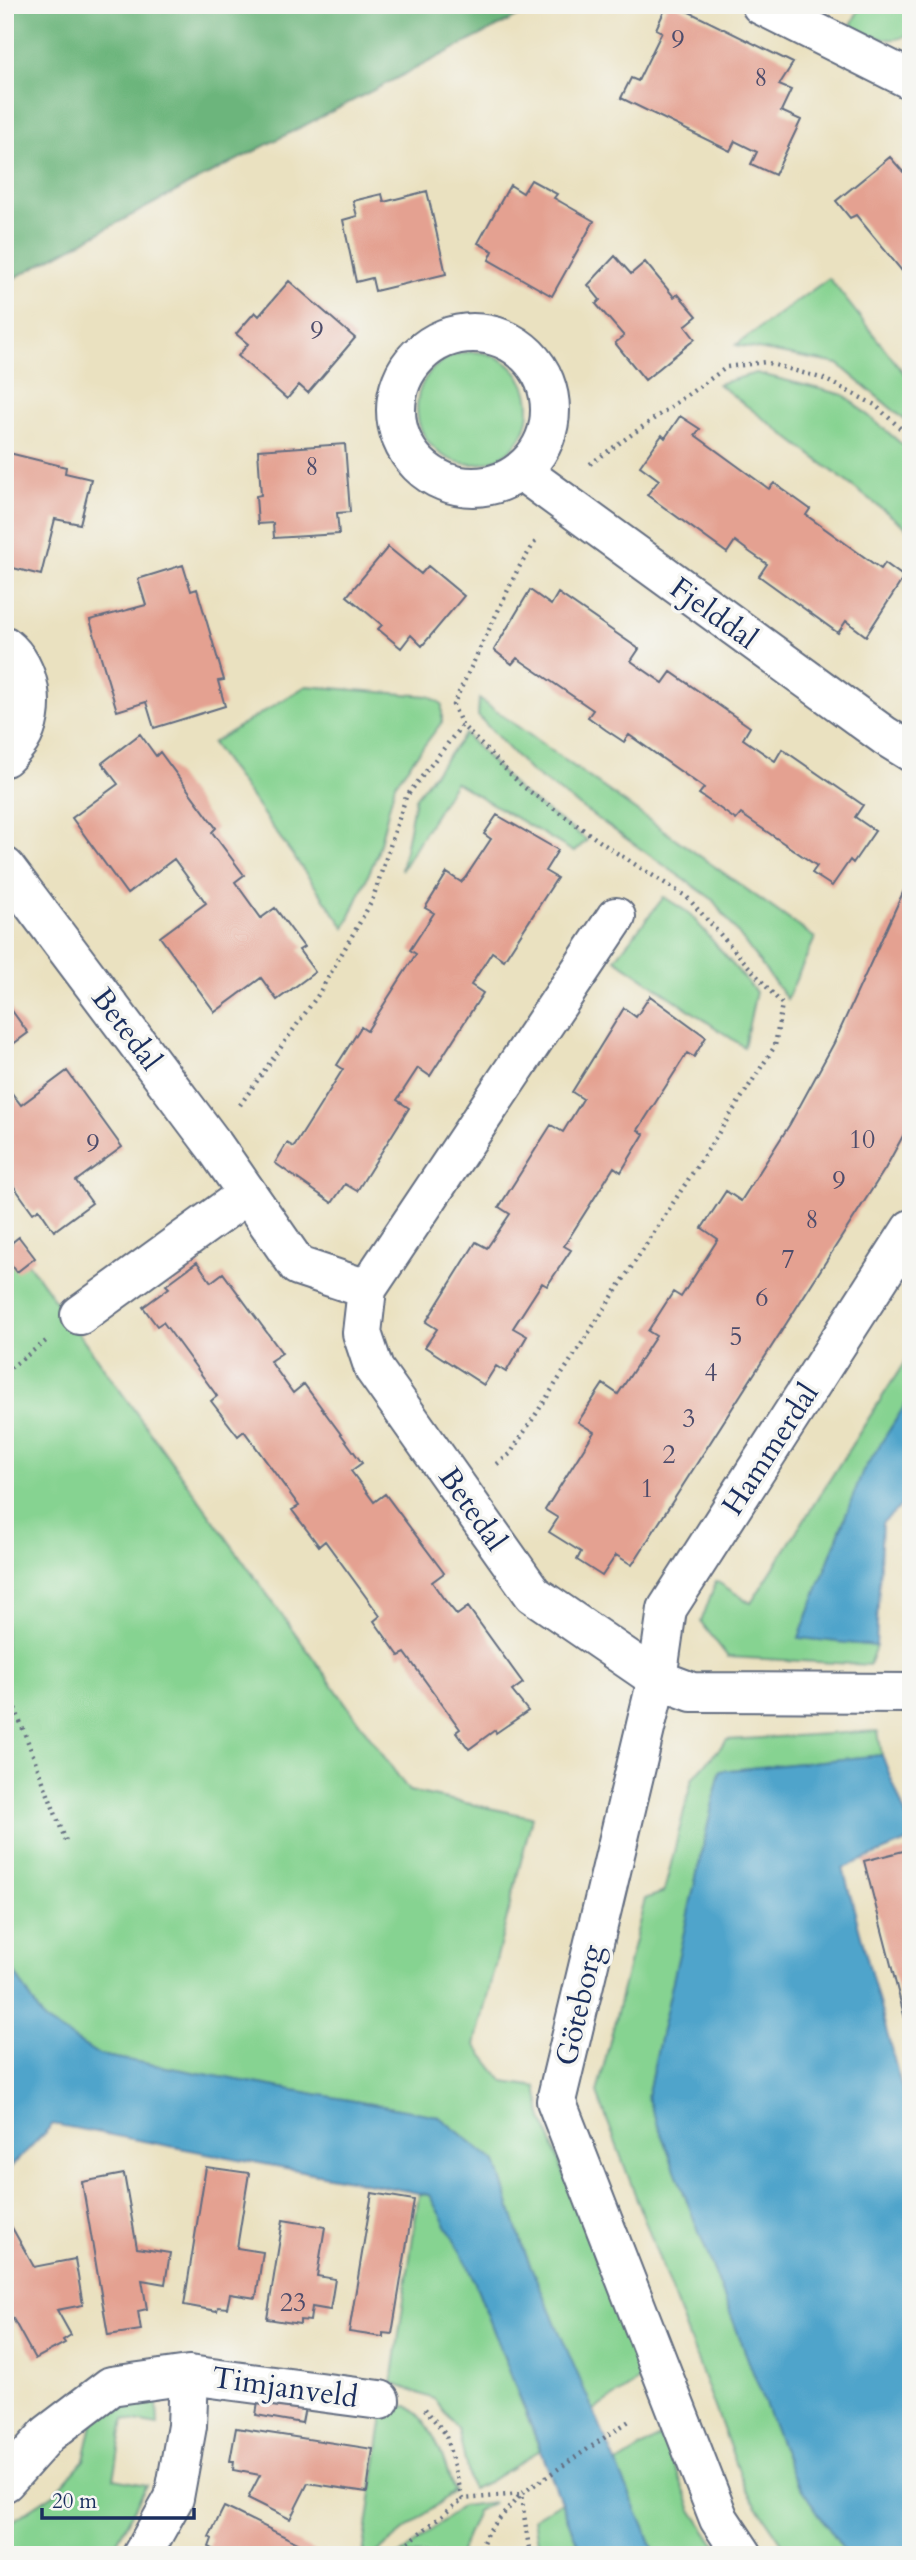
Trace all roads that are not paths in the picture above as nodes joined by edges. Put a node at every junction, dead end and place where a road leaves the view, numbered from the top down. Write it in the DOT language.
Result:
graph roads {
  1 [pos="761,5"];
  2 [pos="911,80"];
  3 [pos="521,471"];
  4 [pos="5,646"];
  5 [pos="911,752"];
  6 [pos="5,757"];
  7 [pos="5,867"];
  8 [pos="615,917"];
  9 [pos="247,1194"];
  10 [pos="911,1229"];
  11 [pos="368,1289"];
  12 [pos="80,1315"];
  13 [pos="657,1679"];
  14 [pos="911,1693"];
  15 [pos="189,2375"];
  16 [pos="380,2400"];
  17 [pos="5,2482"];
  18 [pos="142,2555"];
  19 [pos="743,2555"];
  1 -- 2 [label="street"];
  3 -- 3 [label="street"];
  3 -- 5 [label="street, Fjelddal"];
  4 -- 6 [label="street"];
  7 -- 9 [label="street, Betedal"];
  8 -- 11 [label="street, Betedal"];
  9 -- 11 [label="street, Betedal"];
  9 -- 12 [label="street"];
  10 -- 13 [label="street, Hammerdal"];
  11 -- 13 [label="street, Betedal"];
  13 -- 14 [label="street"];
  13 -- 19 [label="street, Göteborg"];
  15 -- 16 [label="street, Timjanveld"];
  15 -- 17 [label="street, Timjanveld"];
  15 -- 18 [label="street, Timjanveld"];
}
